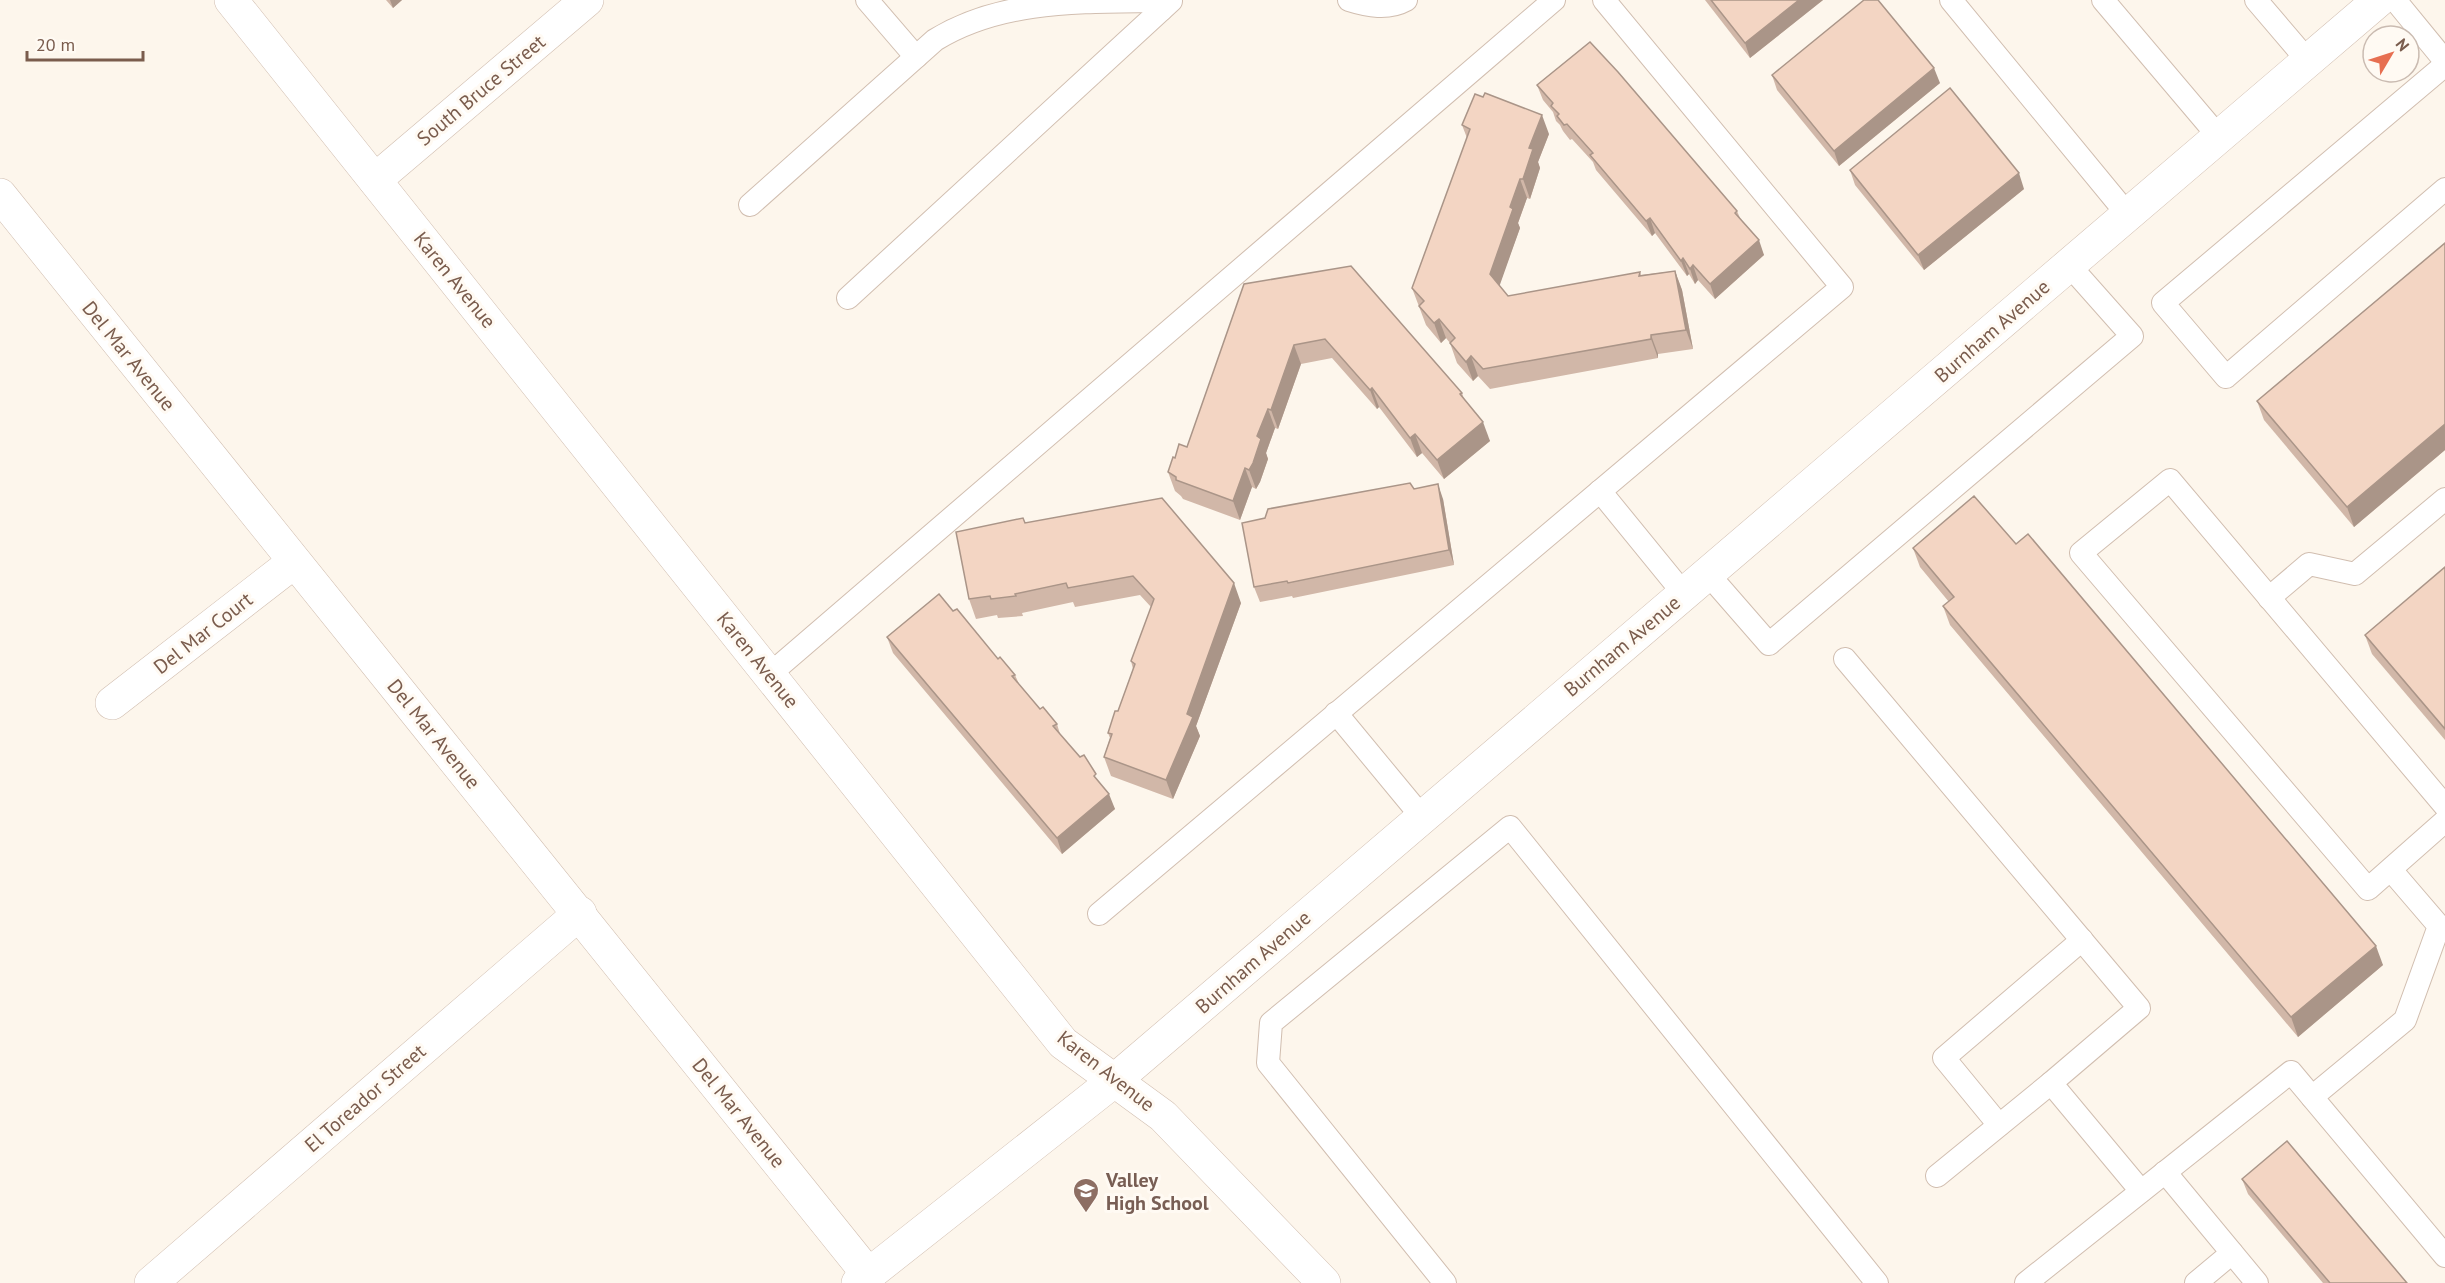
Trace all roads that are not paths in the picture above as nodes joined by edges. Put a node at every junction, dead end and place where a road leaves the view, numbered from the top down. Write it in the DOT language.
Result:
graph roads {
  1 [pos="231,0"];
  2 [pos="587,0"];
  3 [pos="867,0"];
  4 [pos="1349,0"];
  5 [pos="1406,0"];
  6 [pos="1554,0"];
  7 [pos="1604,0"];
  8 [pos="1951,0"];
  9 [pos="2103,0"];
  10 [pos="2256,0"];
  11 [pos="2379,0"];
  12 [pos="2394,0"];
  13 [pos="1166,5"];
  14 [pos="916,57"];
  15 [pos="2308,61"];
  16 [pos="2445,63"];
  17 [pos="2219,137"];
  18 [pos="375,180"];
  19 [pos="2445,189"];
  20 [pos="0,195"];
  21 [pos="750,206"];
  22 [pos="2128,215"];
  23 [pos="2069,265"];
  24 [pos="848,298"];
  25 [pos="1600,491"];
  26 [pos="2445,499"];
  27 [pos="294,562"];
  28 [pos="1696,584"];
  29 [pos="2269,598"];
  30 [pos="1845,659"];
  31 [pos="770,674"];
  32 [pos="112,703"];
  33 [pos="1336,713"];
  34 [pos="2445,806"];
  35 [pos="1422,817"];
  36 [pos="2445,821"];
  37 [pos="2391,870"];
  38 [pos="580,913"];
  39 [pos="1099,914"];
  40 [pos="2082,940"];
  41 [pos="1115,1080"];
  42 [pos="2051,1083"];
  43 [pos="2312,1097"];
  44 [pos="1999,1125"];
  45 [pos="2165,1172"];
  46 [pos="1937,1176"];
  47 [pos="2141,1191"];
  48 [pos="2232,1253"];
  49 [pos="2445,1256"];
  50 [pos="863,1279"];
  51 [pos="150,1283"];
  52 [pos="1324,1283"];
  53 [pos="1445,1283"];
  54 [pos="1877,1283"];
  55 [pos="2026,1283"];
  56 [pos="2196,1283"];
  57 [pos="2257,1283"];
  1 -- 18 [label="street, Karen Avenue"];
  2 -- 18 [label="street, South Bruce Street"];
  3 -- 14 [label="lane"];
  4 -- 5 [label="lane"];
  6 -- 31 [label="lane"];
  7 -- 25 [label="lane"];
  8 -- 22 [label="lane"];
  9 -- 17 [label="lane"];
  10 -- 15 [label="lane"];
  11 -- 15 [label="street, Burnham Avenue"];
  12 -- 16 [label="lane"];
  13 -- 14 [label="lane"];
  13 -- 24 [label="lane"];
  14 -- 21 [label="lane"];
  15 -- 17 [label="street, Burnham Avenue"];
  16 -- 19 [label="lane"];
  17 -- 22 [label="street, Burnham Avenue"];
  18 -- 31 [label="street, Karen Avenue"];
  20 -- 27 [label="street, Del Mar Avenue"];
  22 -- 23 [label="street, Burnham Avenue"];
  23 -- 28 [label="street, Burnham Avenue"];
  23 -- 28 [label="lane"];
  25 -- 28 [label="lane"];
  25 -- 33 [label="lane"];
  26 -- 29 [label="lane"];
  27 -- 32 [label="street, Del Mar Court"];
  27 -- 38 [label="street, Del Mar Avenue"];
  28 -- 35 [label="street, Burnham Avenue"];
  29 -- 34 [label="lane"];
  29 -- 37 [label="lane"];
  30 -- 40 [label="lane"];
  31 -- 41 [label="street, Karen Avenue"];
  33 -- 35 [label="lane"];
  33 -- 39 [label="lane"];
  35 -- 41 [label="street, Burnham Avenue"];
  36 -- 37 [label="lane"];
  37 -- 43 [label="lane"];
  38 -- 50 [label="street, Del Mar Avenue"];
  38 -- 51 [label="street, El Toreador Street"];
  40 -- 42 [label="lane"];
  40 -- 44 [label="lane"];
  41 -- 50 [label="street, Burnham Avenue"];
  41 -- 52 [label="street, Karen Avenue"];
  42 -- 44 [label="lane"];
  42 -- 47 [label="lane"];
  43 -- 45 [label="lane"];
  43 -- 49 [label="lane"];
  44 -- 46 [label="lane"];
  45 -- 47 [label="lane"];
  45 -- 48 [label="lane"];
  47 -- 55 [label="lane"];
  48 -- 56 [label="lane"];
  48 -- 57 [label="lane"];
  53 -- 54 [label="lane"];
}
